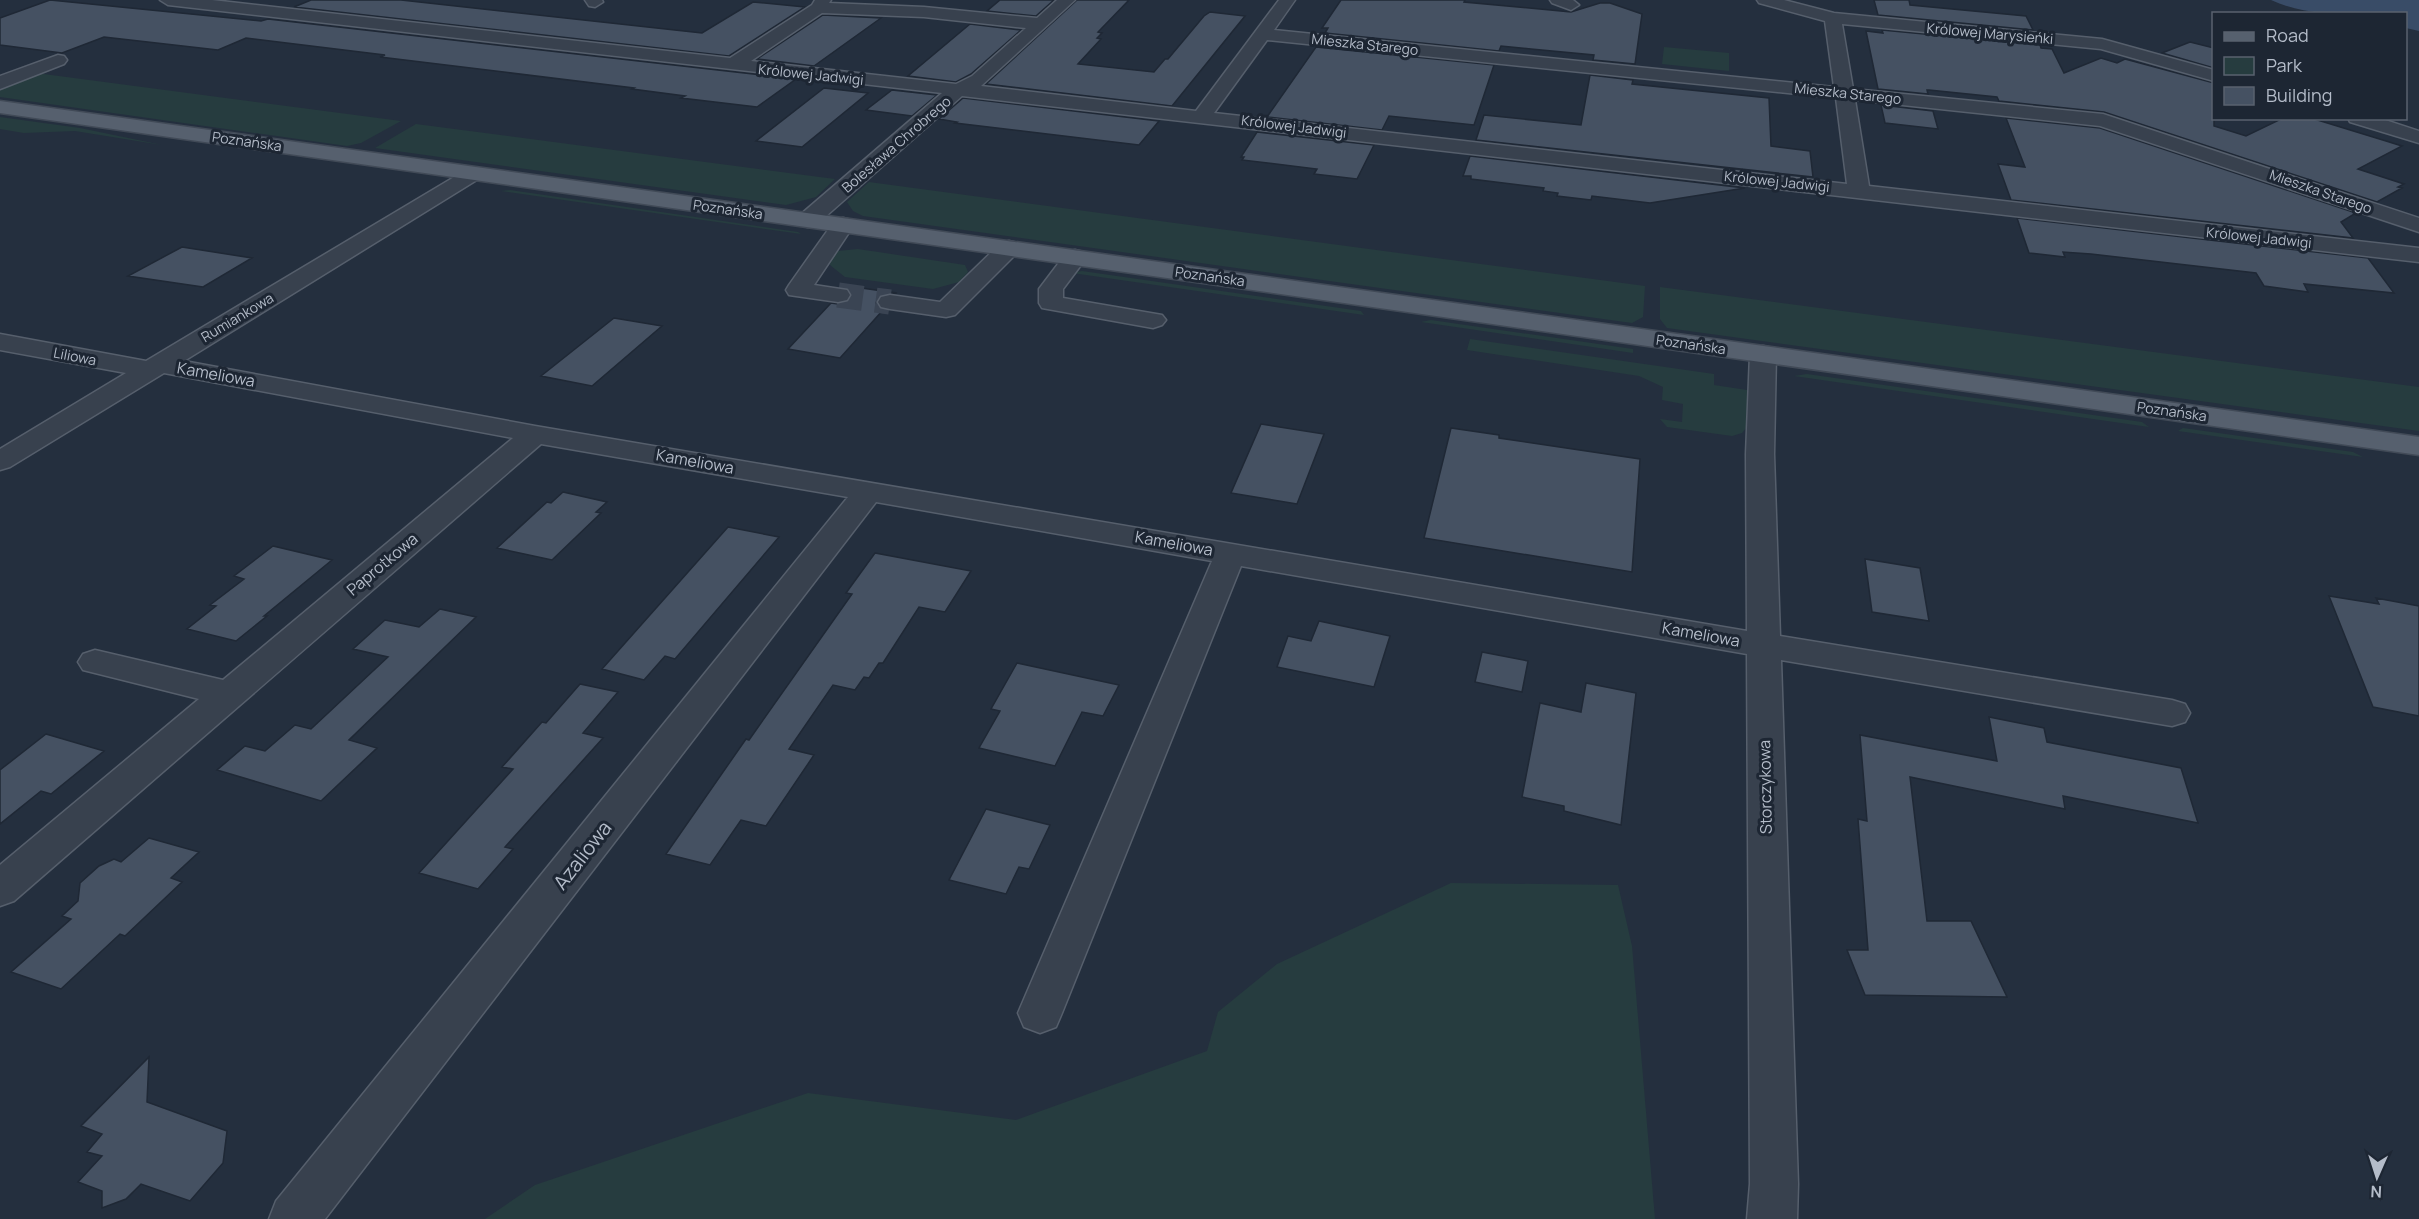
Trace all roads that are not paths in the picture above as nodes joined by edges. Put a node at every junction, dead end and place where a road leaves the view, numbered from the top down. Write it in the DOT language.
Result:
graph roads {
  1 [pos="168,0"];
  2 [pos="272,0"];
  3 [pos="1287,0"];
  4 [pos="1765,0"];
  5 [pos="1062,1"];
  6 [pos="820,4"];
  7 [pos="250,10"];
  8 [pos="1833,18"];
  9 [pos="1041,24"];
  10 [pos="1262,34"];
  11 [pos="58,60"];
  12 [pos="732,65"];
  13 [pos="2212,75"];
  14 [pos="0,83"];
  15 [pos="956,91"];
  16 [pos="1844,93"];
  17 [pos="0,107"];
  18 [pos="1202,116"];
  19 [pos="2364,120"];
  20 [pos="2419,137"];
  21 [pos="473,174"];
  22 [pos="1859,191"];
  23 [pos="808,220"];
  24 [pos="843,225"];
  25 [pos="2419,225"];
  26 [pos="1009,248"];
  27 [pos="2419,255"];
  28 [pos="1076,257"];
  29 [pos="838,295"];
  30 [pos="890,302"];
  31 [pos="1153,320"];
  32 [pos="0,342"];
  33 [pos="1763,354"];
  34 [pos="155,367"];
  35 [pos="536,434"];
  36 [pos="2419,446"];
  37 [pos="0,461"];
  38 [pos="869,491"];
  39 [pos="1231,552"];
  40 [pos="1762,645"];
  41 [pos="95,662"];
  42 [pos="229,694"];
  43 [pos="2172,713"];
  44 [pos="0,889"];
  45 [pos="1040,1013"];
  46 [pos="294,1219"];
  47 [pos="1772,1219"];
  1 -- 7 [label="street, Królowej Jadwigi"];
  2 -- 7 [label="street"];
  3 -- 10 [label="street"];
  4 -- 8 [label="street, Królowej Marysieńki"];
  5 -- 9 [label="street, Bolesława Chrobrego"];
  6 -- 9 [label="street"];
  6 -- 12 [label="street"];
  7 -- 12 [label="street, Królowej Jadwigi"];
  8 -- 13 [label="street, Królowej Marysieńki"];
  8 -- 16 [label="street"];
  9 -- 15 [label="street, Bolesława Chrobrego"];
  10 -- 16 [label="street, Mieszka Starego"];
  10 -- 18 [label="street"];
  11 -- 14 [label="street"];
  12 -- 15 [label="street, Królowej Jadwigi"];
  15 -- 18 [label="street, Królowej Jadwigi"];
  15 -- 23 [label="street, Bolesława Chrobrego"];
  16 -- 22 [label="street"];
  16 -- 25 [label="street, Mieszka Starego"];
  17 -- 21 [label="main road, Poznańska"];
  18 -- 22 [label="street, Królowej Jadwigi"];
  19 -- 20 [label="street"];
  21 -- 23 [label="main road, Poznańska"];
  21 -- 34 [label="street, Rumiankowa"];
  22 -- 27 [label="street, Królowej Jadwigi"];
  23 -- 24 [label="main road, Poznańska"];
  24 -- 26 [label="main road, Poznańska"];
  24 -- 29 [label="street"];
  26 -- 28 [label="main road, Poznańska"];
  26 -- 30 [label="street"];
  28 -- 31 [label="street"];
  28 -- 33 [label="main road, Poznańska"];
  32 -- 34 [label="street, Liliowa"];
  33 -- 36 [label="main road, Poznańska"];
  33 -- 40 [label="street, Storczykowa"];
  34 -- 35 [label="street, Kameliowa"];
  34 -- 37 [label="street, Rumiankowa"];
  35 -- 38 [label="street, Kameliowa"];
  35 -- 42 [label="street, Paprotkowa"];
  38 -- 39 [label="street, Kameliowa"];
  38 -- 46 [label="street, Azaliowa"];
  39 -- 40 [label="street, Kameliowa"];
  39 -- 45 [label="street, Kameliowa"];
  40 -- 43 [label="street, Kameliowa"];
  40 -- 47 [label="street, Storczykowa"];
  41 -- 42 [label="street"];
  42 -- 44 [label="street, Paprotkowa"];
}
